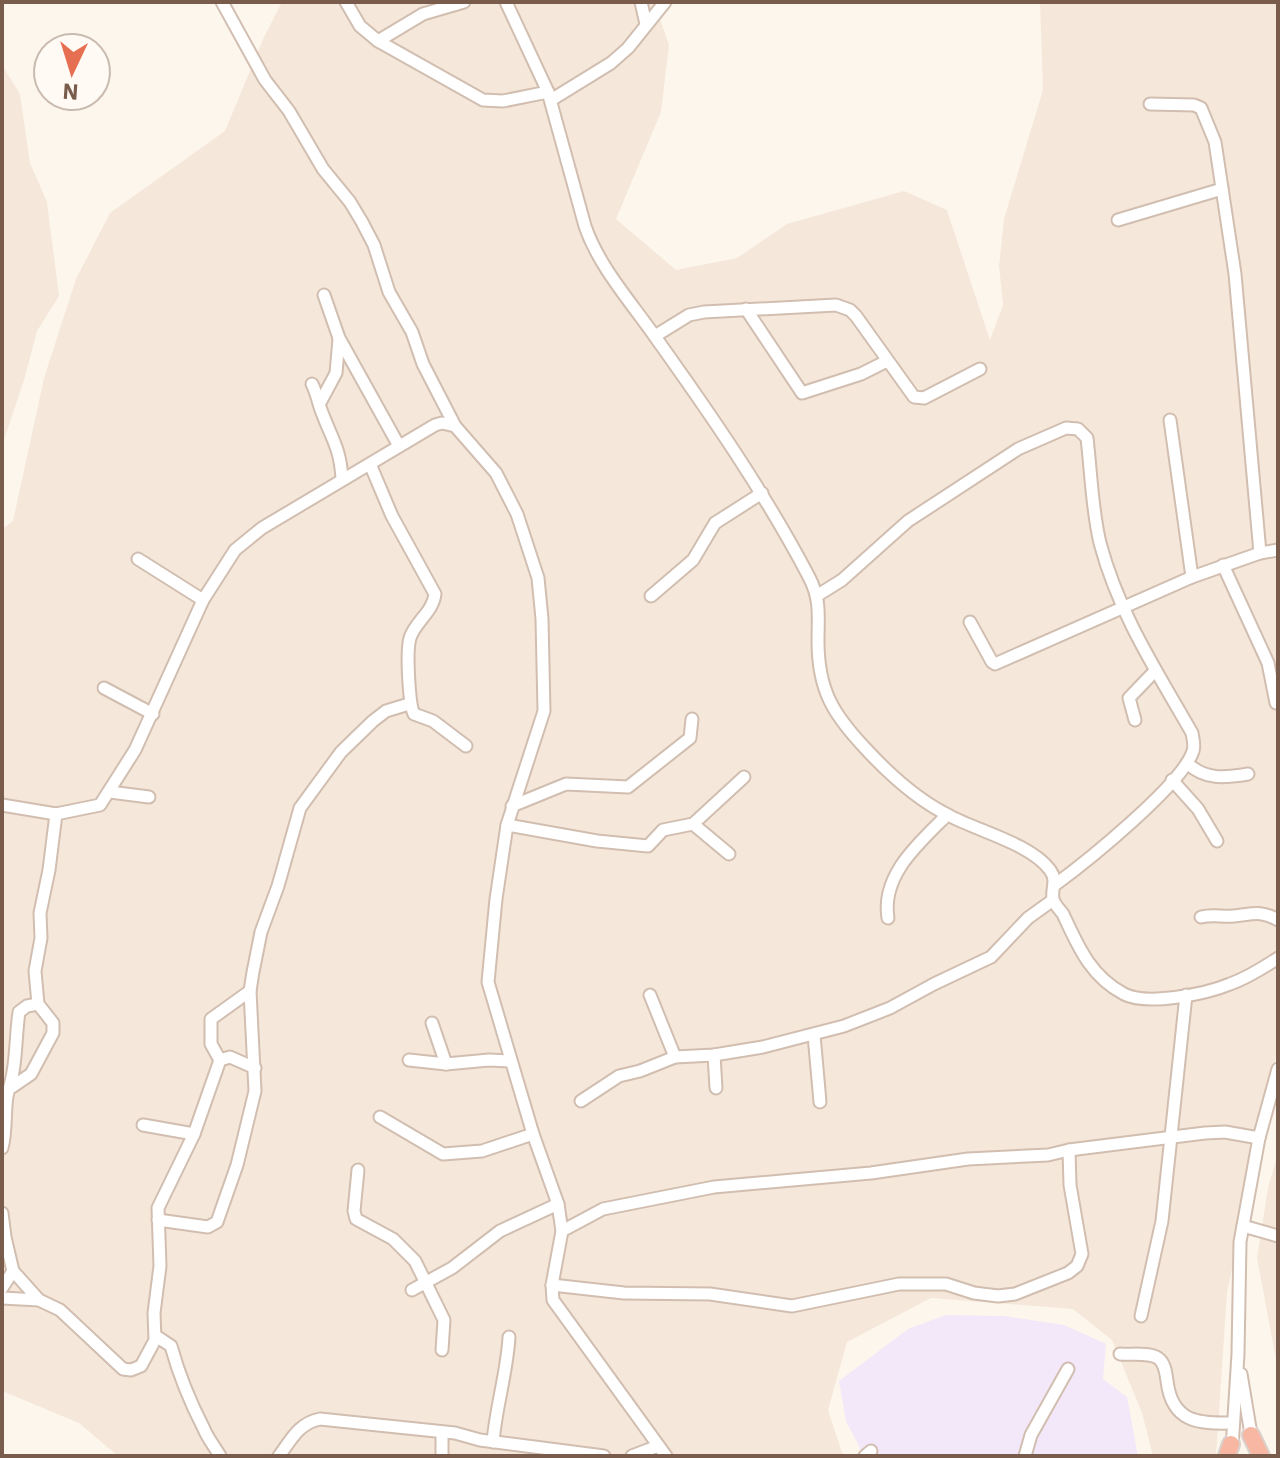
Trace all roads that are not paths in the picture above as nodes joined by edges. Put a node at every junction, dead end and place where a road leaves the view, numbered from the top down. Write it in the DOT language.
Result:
graph roads {
  1 [pos="222,2"];
  2 [pos="346,2"];
  3 [pos="464,2"];
  4 [pos="506,2"];
  5 [pos="641,2"];
  6 [pos="665,2"];
  7 [pos="646,24"];
  8 [pos="378,41"];
  9 [pos="550,96"];
  10 [pos="1150,104"];
  11 [pos="1222,189"];
  12 [pos="1118,220"];
  13 [pos="324,295"];
  14 [pos="746,309"];
  15 [pos="655,336"];
  16 [pos="339,338"];
  17 [pos="887,361"];
  18 [pos="980,369"];
  19 [pos="312,384"];
  20 [pos="321,401"];
  21 [pos="1170,420"];
  22 [pos="455,426"];
  23 [pos="399,446"];
  24 [pos="370,464"];
  25 [pos="342,478"];
  26 [pos="762,493"];
  27 [pos="1278,550"];
  28 [pos="1260,553"];
  29 [pos="138,559"];
  30 [pos="1223,565"];
  31 [pos="1192,577"];
  32 [pos="818,595"];
  33 [pos="651,596"];
  34 [pos="203,600"];
  35 [pos="1123,606"];
  36 [pos="970,622"];
  37 [pos="1154,672"];
  38 [pos="104,688"];
  39 [pos="1276,703"];
  40 [pos="409,704"];
  41 [pos="153,714"];
  42 [pos="692,719"];
  43 [pos="1135,720"];
  44 [pos="466,746"];
  45 [pos="1187,763"];
  46 [pos="1248,774"];
  47 [pos="744,777"];
  48 [pos="1172,780"];
  49 [pos="110,792"];
  50 [pos="149,797"];
  51 [pos="2,805"];
  52 [pos="512,806"];
  53 [pos="56,814"];
  54 [pos="947,815"];
  55 [pos="693,824"];
  56 [pos="507,825"];
  57 [pos="1217,841"];
  58 [pos="729,854"];
  59 [pos="1056,884"];
  60 [pos="1053,900"];
  61 [pos="1201,917"];
  62 [pos="888,918"];
  63 [pos="1278,920"];
  64 [pos="1278,958"];
  65 [pos="250,991"];
  66 [pos="650,995"];
  67 [pos="1186,995"];
  68 [pos="38,1004"];
  69 [pos="432,1023"];
  70 [pos="814,1035"];
  71 [pos="714,1055"];
  72 [pos="675,1057"];
  73 [pos="220,1060"];
  74 [pos="409,1060"];
  75 [pos="510,1061"];
  76 [pos="446,1064"];
  77 [pos="255,1068"];
  78 [pos="1278,1069"];
  79 [pos="12,1087"];
  80 [pos="716,1088"];
  81 [pos="581,1101"];
  82 [pos="820,1102"];
  83 [pos="380,1117"];
  84 [pos="143,1125"];
  85 [pos="194,1134"];
  86 [pos="533,1134"];
  87 [pos="1172,1136"];
  88 [pos="1259,1138"];
  89 [pos="2,1148"];
  90 [pos="1069,1150"];
  91 [pos="358,1170"];
  92 [pos="558,1204"];
  93 [pos="2,1213"];
  94 [pos="158,1220"];
  95 [pos="1243,1226"];
  96 [pos="562,1231"];
  97 [pos="1278,1236"];
  98 [pos="13,1271"];
  99 [pos="427,1282"];
  100 [pos="552,1285"];
  101 [pos="2,1288"];
  102 [pos="412,1290"];
  103 [pos="2,1298"];
  104 [pos="39,1300"];
  105 [pos="1141,1316"];
  106 [pos="156,1336"];
  107 [pos="509,1337"];
  108 [pos="442,1350"];
  109 [pos="1120,1354"];
  110 [pos="1238,1354"];
  111 [pos="1068,1369"];
  112 [pos="1232,1423"];
  113 [pos="442,1432"];
  114 [pos="1251,1435"];
  115 [pos="493,1442"];
  116 [pos="658,1446"];
  117 [pos="1230,1452"];
  118 [pos="220,1456"];
  119 [pos="279,1456"];
  120 [pos="442,1456"];
  121 [pos="604,1456"];
  122 [pos="632,1456"];
  123 [pos="666,1456"];
  124 [pos="1025,1456"];
  125 [pos="1259,1456"];
  1 -- 22 [label="street"];
  2 -- 8 [label="street"];
  3 -- 8 [label="street"];
  4 -- 9 [label="street"];
  5 -- 7 [label="street"];
  6 -- 7 [label="street"];
  7 -- 9 [label="street"];
  8 -- 9 [label="street"];
  9 -- 15 [label="street"];
  10 -- 11 [label="street"];
  11 -- 12 [label="street"];
  11 -- 28 [label="street"];
  13 -- 16 [label="street"];
  14 -- 15 [label="street"];
  14 -- 17 [label="street"];
  14 -- 17 [label="street"];
  15 -- 26 [label="street"];
  16 -- 20 [label="street"];
  16 -- 23 [label="street"];
  17 -- 18 [label="street"];
  19 -- 20 [label="street"];
  20 -- 25 [label="street"];
  21 -- 31 [label="street"];
  22 -- 23 [label="street"];
  22 -- 52 [label="street"];
  23 -- 24 [label="street"];
  24 -- 25 [label="street"];
  24 -- 40 [label="street"];
  25 -- 34 [label="street"];
  26 -- 32 [label="street"];
  26 -- 33 [label="street"];
  27 -- 28 [label="street"];
  28 -- 30 [label="street"];
  29 -- 34 [label="street"];
  30 -- 31 [label="street"];
  30 -- 39 [label="street"];
  31 -- 35 [label="street"];
  32 -- 35 [label="street"];
  32 -- 54 [label="street"];
  34 -- 41 [label="street"];
  35 -- 36 [label="street"];
  35 -- 37 [label="street"];
  37 -- 43 [label="street"];
  37 -- 45 [label="street"];
  38 -- 41 [label="street"];
  40 -- 44 [label="street"];
  40 -- 65 [label="street"];
  41 -- 49 [label="street"];
  42 -- 52 [label="street"];
  45 -- 46 [label="street"];
  45 -- 48 [label="street"];
  47 -- 55 [label="street"];
  48 -- 57 [label="street"];
  48 -- 59 [label="street"];
  49 -- 50 [label="street"];
  49 -- 53 [label="street"];
  51 -- 53 [label="street"];
  52 -- 56 [label="street"];
  53 -- 68 [label="street"];
  54 -- 59 [label="street"];
  54 -- 62 [label="street"];
  55 -- 56 [label="street"];
  55 -- 58 [label="street"];
  56 -- 75 [label="street"];
  59 -- 60 [label="street"];
  60 -- 67 [label="street"];
  60 -- 70 [label="street"];
  61 -- 63 [label="street"];
  64 -- 67 [label="street"];
  65 -- 73 [label="street"];
  65 -- 77 [label="street"];
  66 -- 72 [label="street"];
  67 -- 87 [label="street"];
  68 -- 79 [label="street"];
  68 -- 79 [label="street"];
  69 -- 76 [label="street"];
  70 -- 71 [label="street"];
  70 -- 82 [label="street"];
  71 -- 72 [label="street"];
  71 -- 80 [label="street"];
  72 -- 81 [label="street"];
  73 -- 77 [label="street"];
  73 -- 85 [label="street"];
  74 -- 76 [label="street"];
  75 -- 76 [label="street"];
  75 -- 86 [label="street"];
  77 -- 94 [label="street"];
  78 -- 88 [label="street"];
  79 -- 89 [label="street"];
  83 -- 86 [label="street"];
  84 -- 85 [label="street"];
  85 -- 94 [label="street"];
  86 -- 92 [label="street"];
  87 -- 88 [label="street"];
  87 -- 90 [label="street"];
  87 -- 105 [label="street"];
  88 -- 95 [label="street"];
  90 -- 96 [label="street"];
  90 -- 100 [label="street"];
  91 -- 99 [label="street"];
  92 -- 96 [label="street"];
  92 -- 99 [label="street"];
  93 -- 98 [label="street"];
  94 -- 106 [label="street"];
  95 -- 97 [label="street"];
  95 -- 110 [label="street"];
  96 -- 100 [label="street"];
  98 -- 101 [label="street"];
  98 -- 104 [label="street"];
  99 -- 102 [label="street"];
  99 -- 108 [label="street"];
  100 -- 116 [label="street"];
  103 -- 104 [label="street"];
  104 -- 106 [label="street"];
  106 -- 118 [label="street"];
  107 -- 115 [label="street"];
  109 -- 112 [label="street"];
  110 -- 112 [label="street"];
  110 -- 114 [label="street"];
  111 -- 124 [label="street"];
  112 -- 117 [label="street"];
  113 -- 115 [label="street"];
  113 -- 119 [label="street"];
  113 -- 120 [label="street"];
  114 -- 125 [label="highway"];
  115 -- 121 [label="street"];
  116 -- 122 [label="street"];
  116 -- 123 [label="street"];
}
